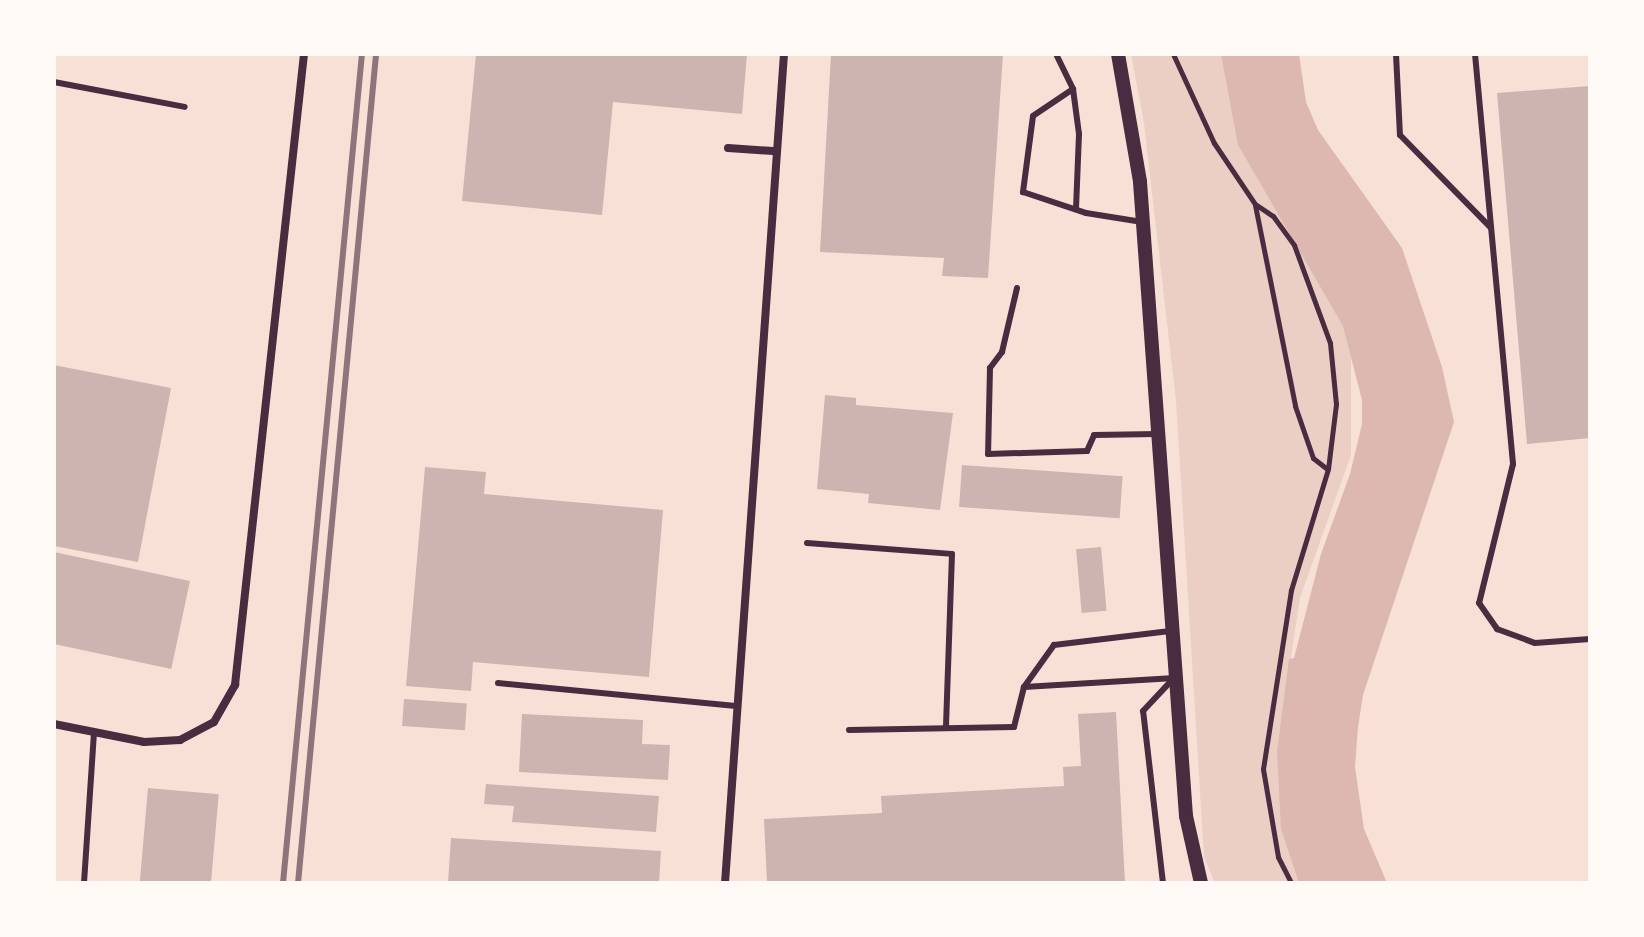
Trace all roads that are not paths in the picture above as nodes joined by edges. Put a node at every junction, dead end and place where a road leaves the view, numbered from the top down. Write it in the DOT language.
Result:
graph roads {
  1 [pos="304,54"];
  2 [pos="784,54"];
  3 [pos="1056,54"];
  4 [pos="1118,54"];
  5 [pos="1396,54"];
  6 [pos="1475,54"];
  7 [pos="54,82"];
  8 [pos="1073,89"];
  9 [pos="185,107"];
  10 [pos="728,148"];
  11 [pos="773,151"];
  12 [pos="1076,209"];
  13 [pos="1142,222"];
  14 [pos="1491,228"];
  15 [pos="1017,288"];
  16 [pos="1157,434"];
  17 [pos="807,543"];
  18 [pos="1171,631"];
  19 [pos="1590,639"];
  20 [pos="1175,678"];
  21 [pos="498,683"];
  22 [pos="1024,687"];
  23 [pos="736,706"];
  24 [pos="54,724"];
  25 [pos="946,728"];
  26 [pos="849,730"];
  27 [pos="94,732"];
  28 [pos="84,883"];
  29 [pos="725,883"];
  30 [pos="1163,883"];
  31 [pos="1201,883"];
  1 -- 27 [label="street"];
  2 -- 11 [label="street"];
  3 -- 8 [label="lane"];
  4 -- 13 [label="street"];
  5 -- 14 [label="lane"];
  6 -- 14 [label="lane"];
  7 -- 9 [label="lane"];
  8 -- 12 [label="lane"];
  8 -- 12 [label="lane"];
  10 -- 11 [label="street"];
  11 -- 23 [label="street"];
  12 -- 13 [label="lane"];
  13 -- 16 [label="street"];
  14 -- 19 [label="lane"];
  15 -- 16 [label="lane"];
  16 -- 18 [label="street"];
  17 -- 25 [label="lane"];
  18 -- 20 [label="street"];
  18 -- 22 [label="lane"];
  20 -- 22 [label="lane"];
  20 -- 30 [label="lane"];
  20 -- 31 [label="street"];
  21 -- 23 [label="lane"];
  22 -- 25 [label="lane"];
  23 -- 29 [label="street"];
  24 -- 27 [label="street"];
  25 -- 26 [label="lane"];
  27 -- 28 [label="lane"];
}
